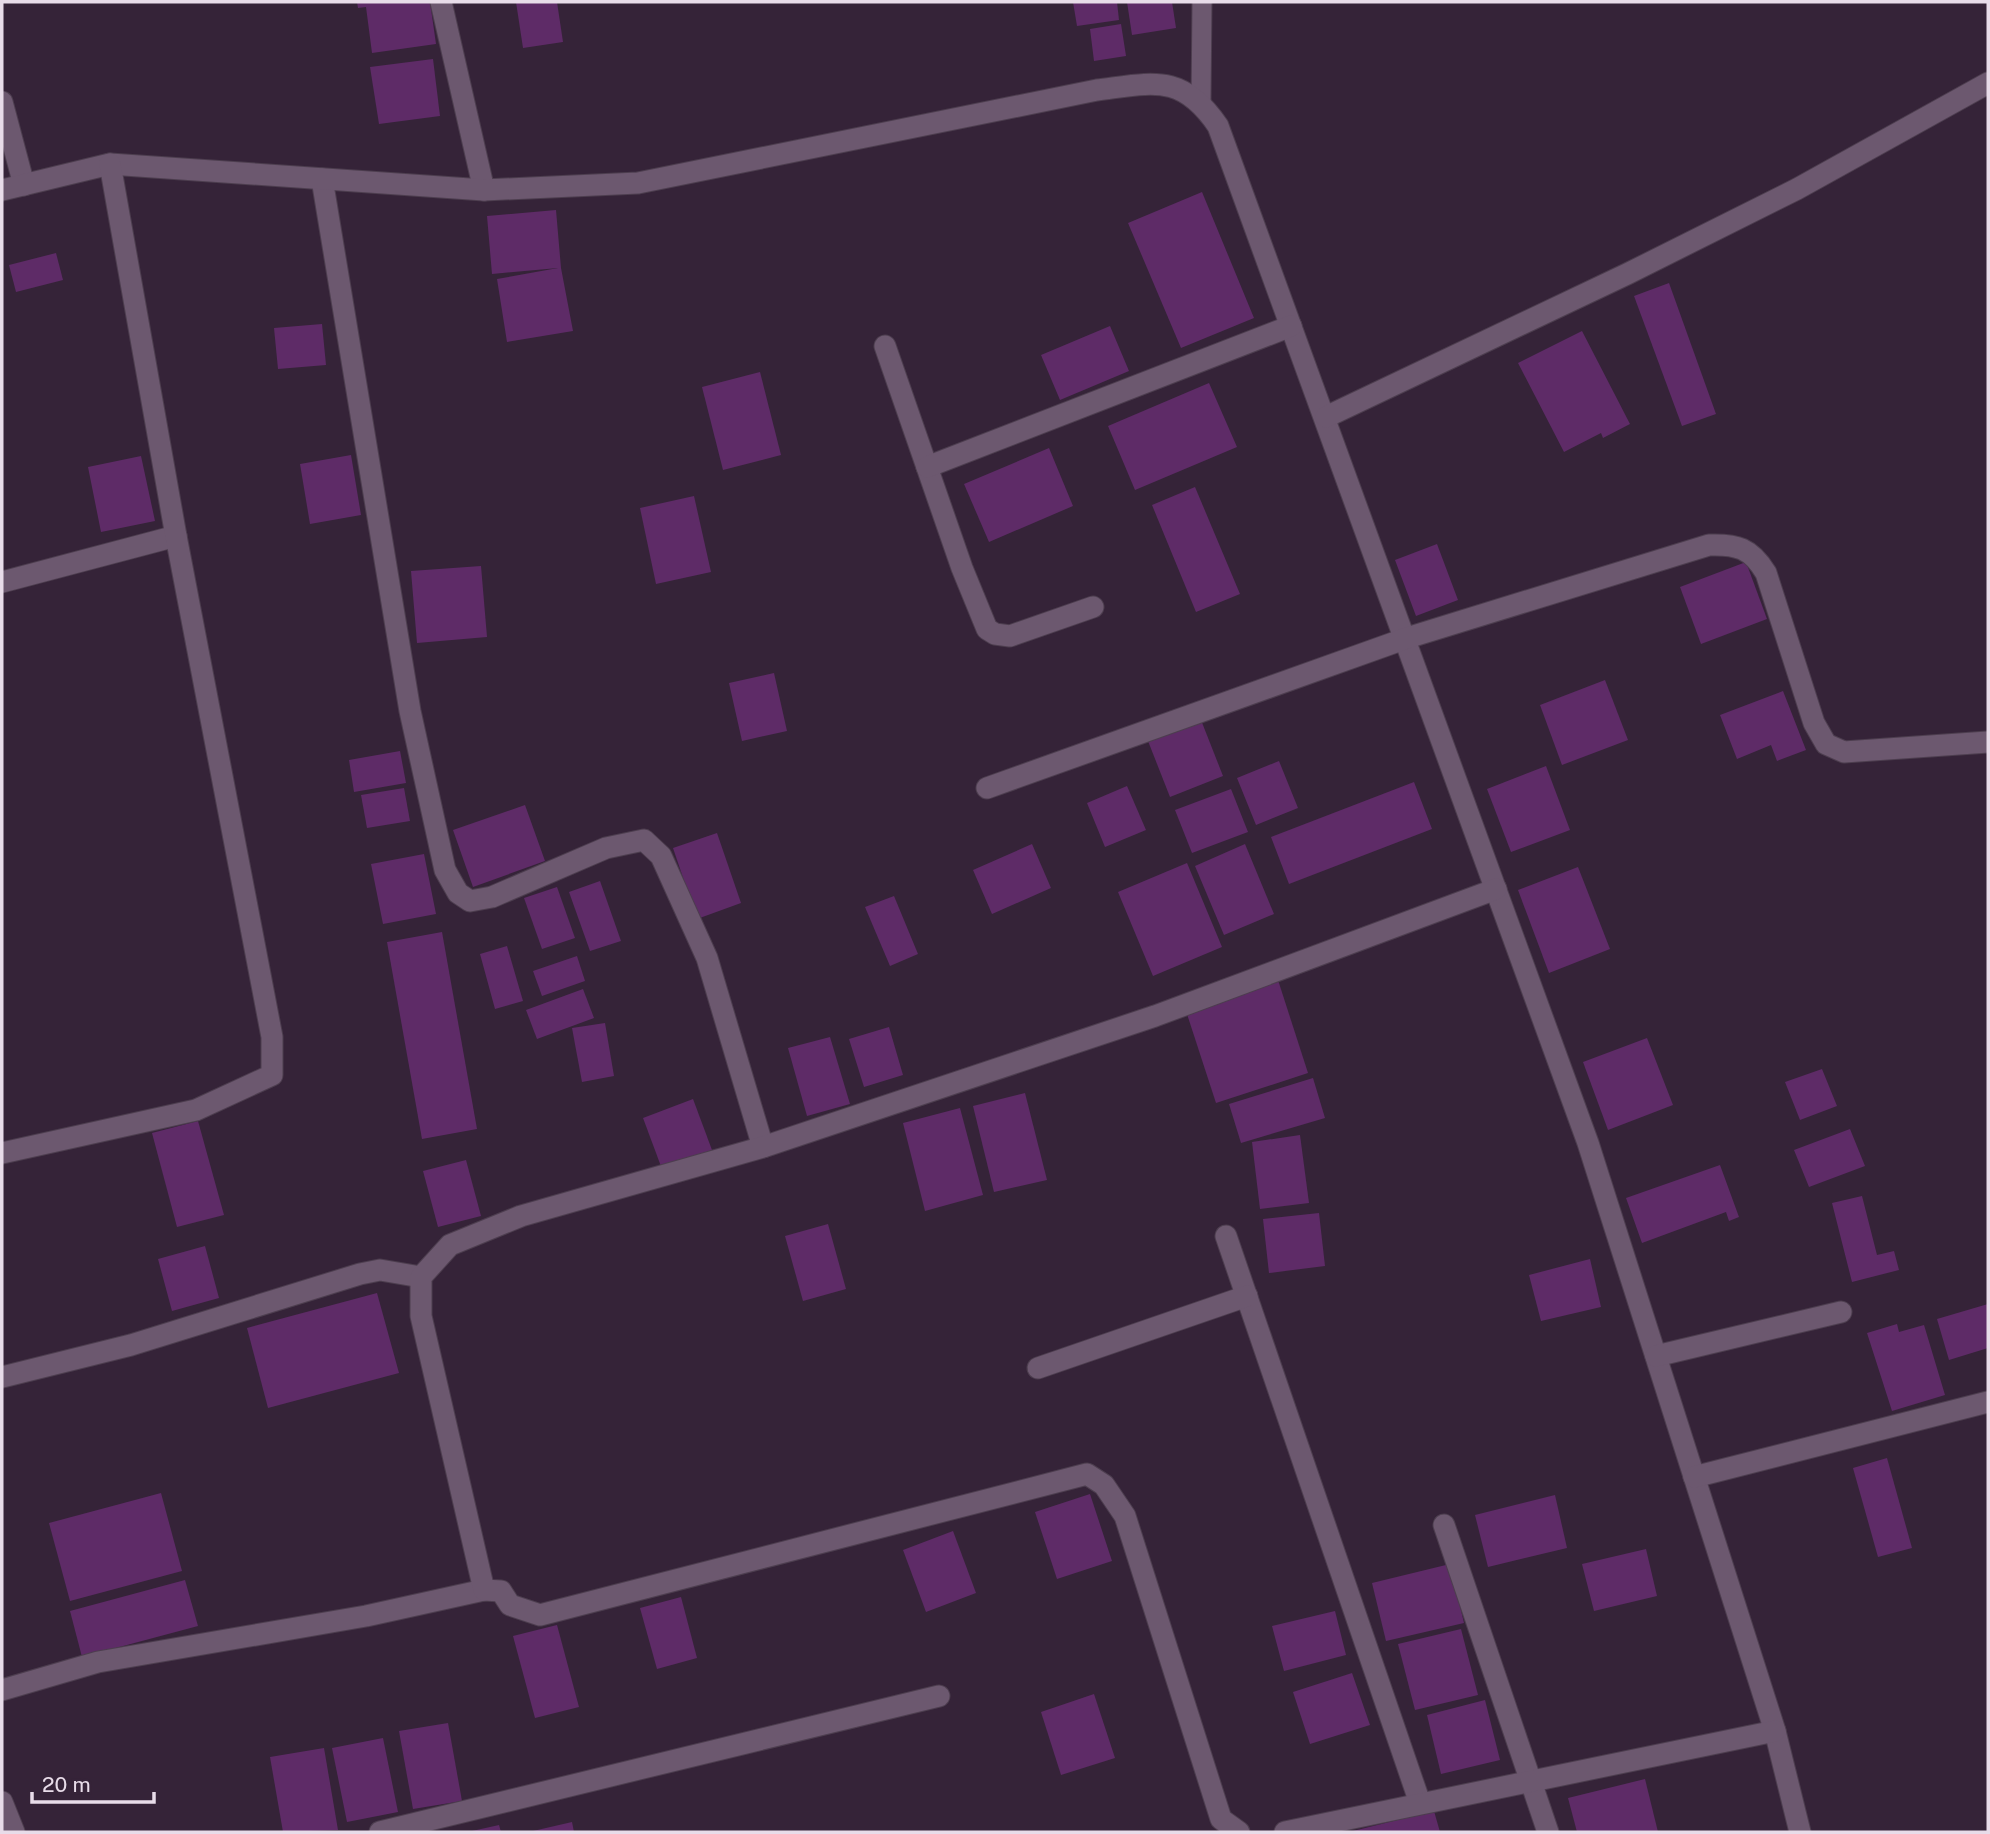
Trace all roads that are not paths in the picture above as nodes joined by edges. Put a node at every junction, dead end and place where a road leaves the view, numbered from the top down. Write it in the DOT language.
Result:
graph roads {
  1 [pos="441,2"];
  2 [pos="1202,2"];
  3 [pos="1988,83"];
  4 [pos="1201,101"];
  5 [pos="2,102"];
  6 [pos="110,164"];
  7 [pos="322,179"];
  8 [pos="24,185"];
  9 [pos="2,190"];
  10 [pos="484,190"];
  11 [pos="1291,326"];
  12 [pos="885,346"];
  13 [pos="1326,417"];
  14 [pos="927,467"];
  15 [pos="176,537"];
  16 [pos="2,582"];
  17 [pos="1093,607"];
  18 [pos="1406,638"];
  19 [pos="1988,742"];
  20 [pos="987,788"];
  21 [pos="1496,889"];
  22 [pos="763,1147"];
  23 [pos="2,1153"];
  24 [pos="1226,1236"];
  25 [pos="421,1277"];
  26 [pos="1247,1296"];
  27 [pos="1841,1312"];
  28 [pos="1656,1356"];
  29 [pos="1038,1368"];
  30 [pos="2,1377"];
  31 [pos="1988,1402"];
  32 [pos="1694,1477"];
  33 [pos="1444,1525"];
  34 [pos="484,1590"];
  35 [pos="2,1690"];
  36 [pos="939,1696"];
  37 [pos="1775,1731"];
  38 [pos="1532,1780"];
  39 [pos="2,1802"];
  40 [pos="1420,1803"];
  41 [pos="1324,1828"];
  42 [pos="14,1832"];
  43 [pos="380,1832"];
  44 [pos="1240,1832"];
  45 [pos="1285,1832"];
  46 [pos="1548,1832"];
  47 [pos="1800,1832"];
  1 -- 10 [label="street"];
  2 -- 4 [label="lane"];
  3 -- 13 [label="street"];
  4 -- 10 [label="street"];
  4 -- 11 [label="street"];
  5 -- 8 [label="street"];
  6 -- 7 [label="street"];
  6 -- 8 [label="street"];
  6 -- 15 [label="street"];
  7 -- 10 [label="street"];
  7 -- 22 [label="street"];
  8 -- 9 [label="street"];
  11 -- 13 [label="street"];
  11 -- 14 [label="street"];
  12 -- 14 [label="street"];
  13 -- 18 [label="street"];
  14 -- 17 [label="street"];
  15 -- 16 [label="street"];
  15 -- 23 [label="street"];
  18 -- 19 [label="street"];
  18 -- 20 [label="street"];
  18 -- 21 [label="street"];
  21 -- 22 [label="street"];
  21 -- 28 [label="street"];
  22 -- 25 [label="street"];
  24 -- 26 [label="street"];
  25 -- 30 [label="street"];
  25 -- 34 [label="street"];
  26 -- 29 [label="street"];
  26 -- 40 [label="street"];
  27 -- 28 [label="street"];
  28 -- 32 [label="street"];
  31 -- 32 [label="street"];
  32 -- 37 [label="street"];
  33 -- 38 [label="street"];
  34 -- 35 [label="street"];
  34 -- 44 [label="street"];
  36 -- 43 [label="street"];
  37 -- 38 [label="street"];
  37 -- 47 [label="street"];
  38 -- 40 [label="street"];
  38 -- 46 [label="street"];
  39 -- 42 [label="street"];
  40 -- 41 [label="street"];
  41 -- 45 [label="street"];
}
